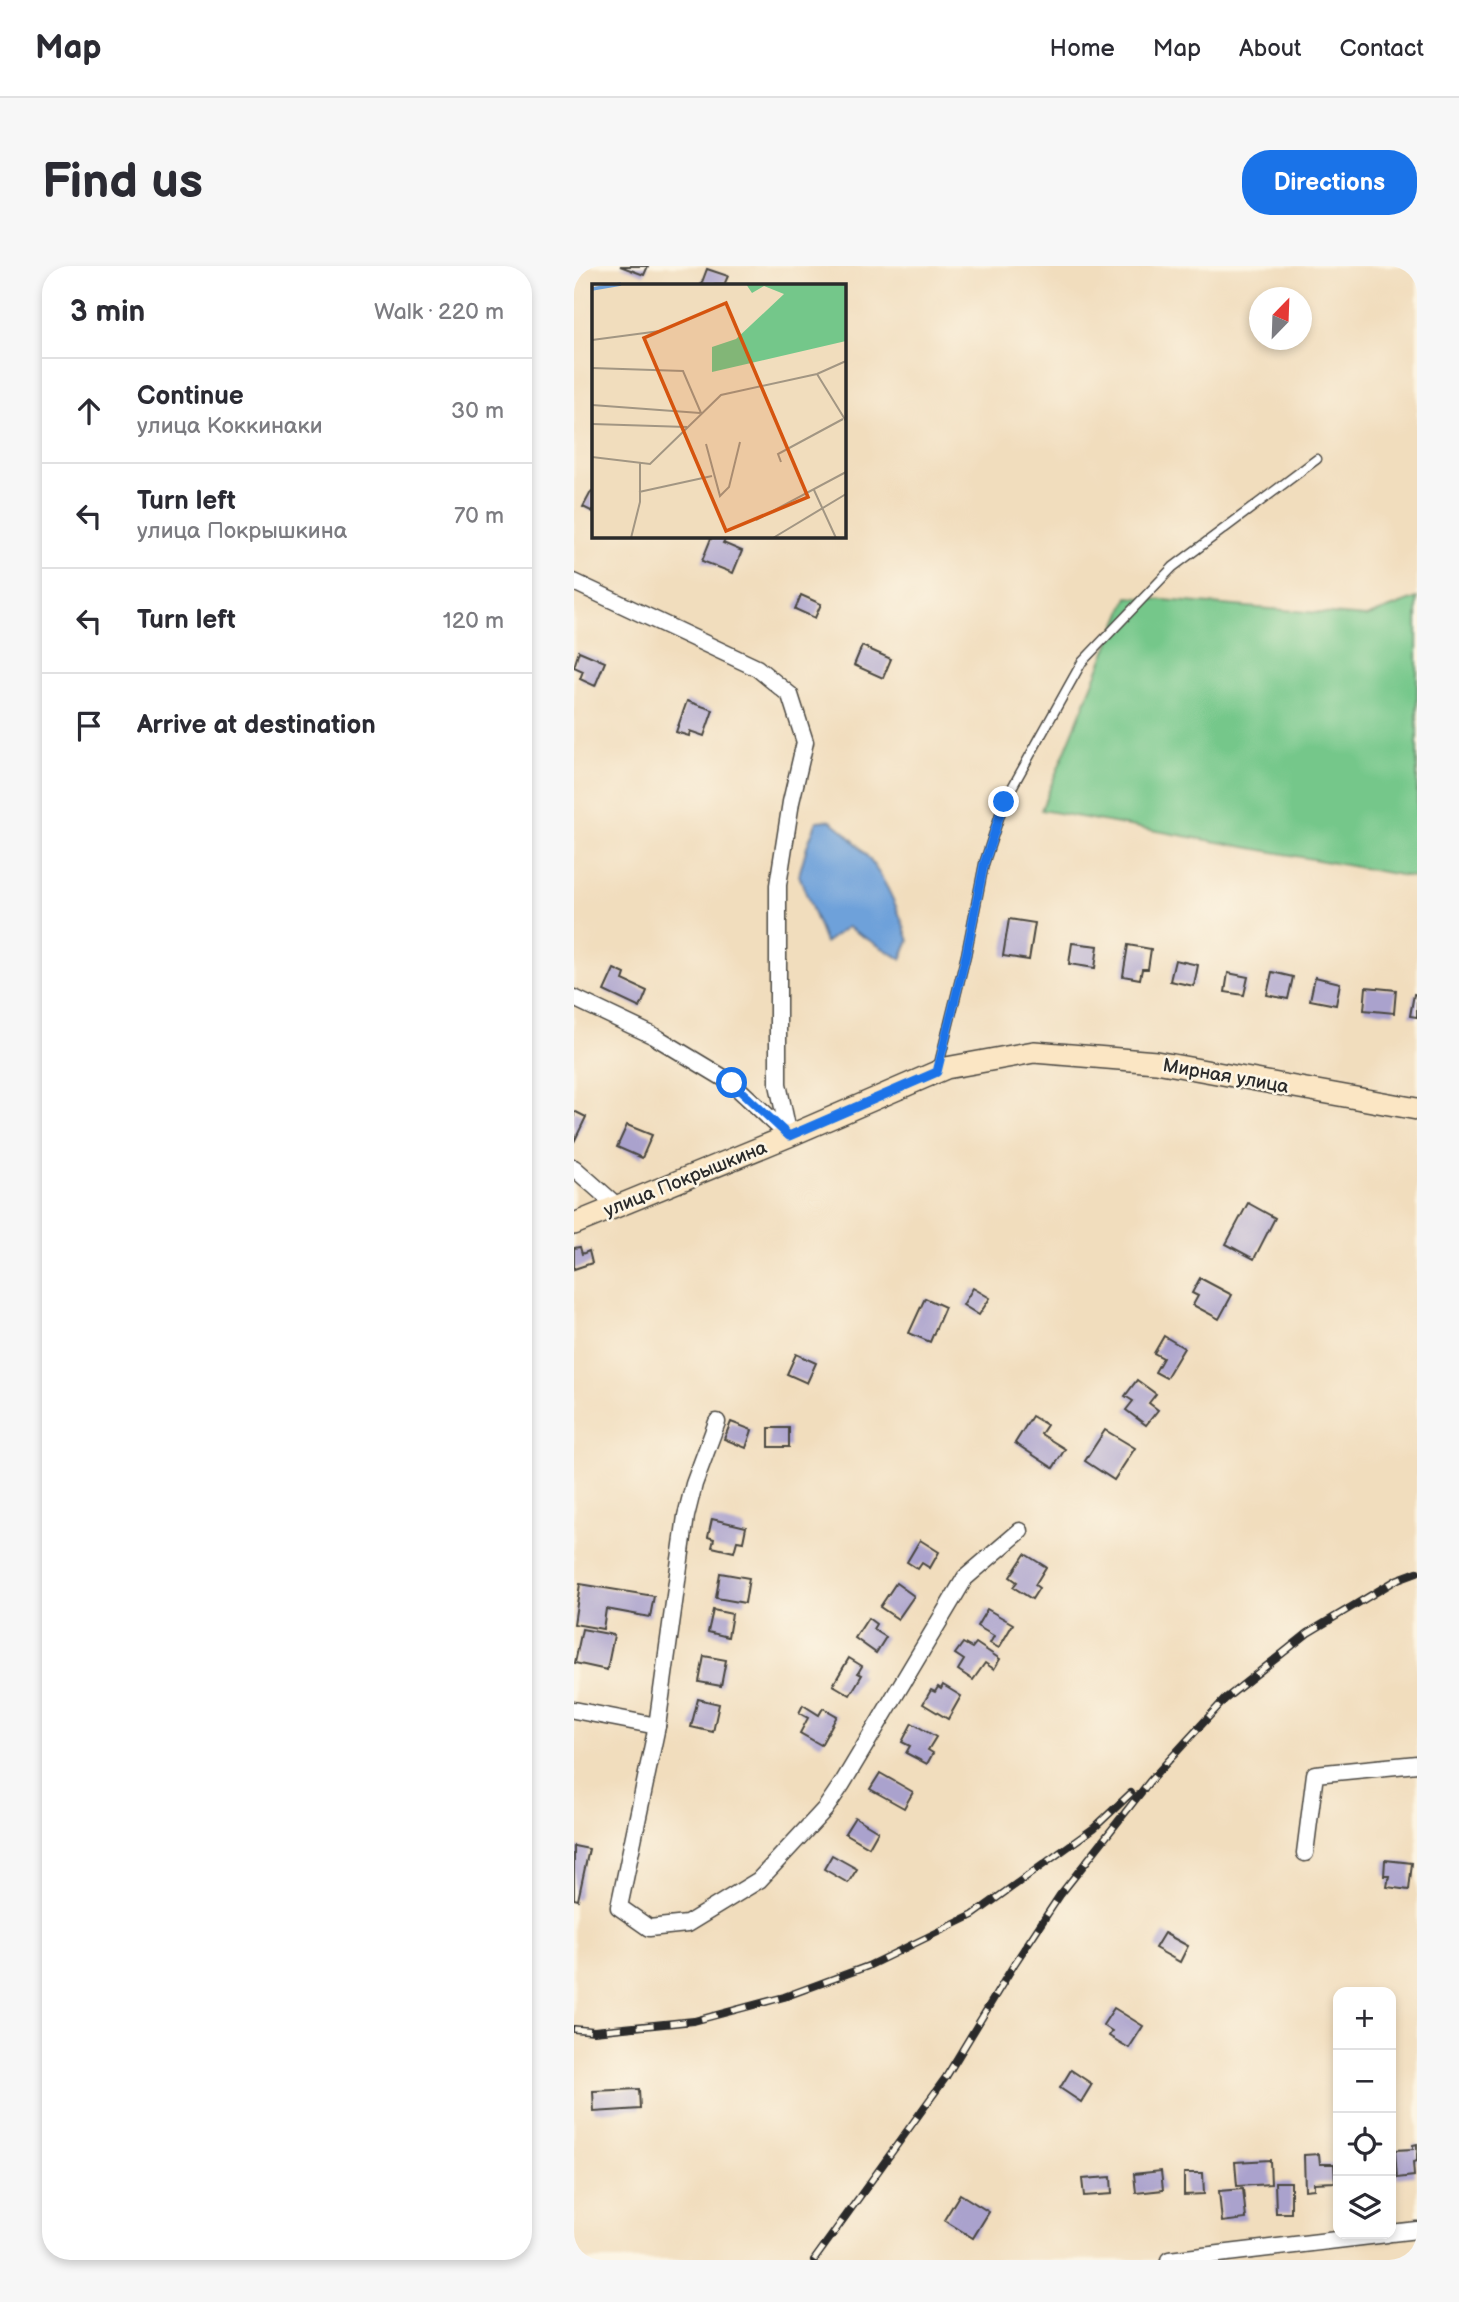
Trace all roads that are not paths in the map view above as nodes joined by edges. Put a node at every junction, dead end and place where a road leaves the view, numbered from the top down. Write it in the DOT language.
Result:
graph roads {
  1 [pos="1317,459"];
  2 [pos="574,582"];
  3 [pos="574,998"];
  4 [pos="1034,1052"];
  5 [pos="937,1072"];
  6 [pos="1417,1109"];
  7 [pos="789,1136"];
  8 [pos="574,1168"];
  9 [pos="617,1206"];
  10 [pos="574,1224"];
  11 [pos="717,1422"];
  12 [pos="1020,1531"];
  13 [pos="574,1710"];
  14 [pos="657,1726"];
  15 [pos="1417,1764"];
  16 [pos="1305,1853"];
  17 [pos="1417,2230"];
  18 [pos="1396,2233"];
  19 [pos="1347,2239"];
  20 [pos="1169,2260"];
  1 -- 5 [label="lane"];
  2 -- 7 [label="street"];
  3 -- 7 [label="street"];
  4 -- 5 [label="street, улица Покрышкина"];
  4 -- 6 [label="street, Мирная улица"];
  5 -- 7 [label="street, улица Покрышкина"];
  7 -- 9 [label="street, улица Покрышкина"];
  8 -- 9 [label="street"];
  9 -- 10 [label="street, улица Покрышкина"];
  11 -- 14 [label="street"];
  12 -- 14 [label="street"];
  13 -- 14 [label="street"];
  15 -- 16 [label="street"];
  17 -- 18 [label="street"];
  19 -- 20 [label="street"];
}
